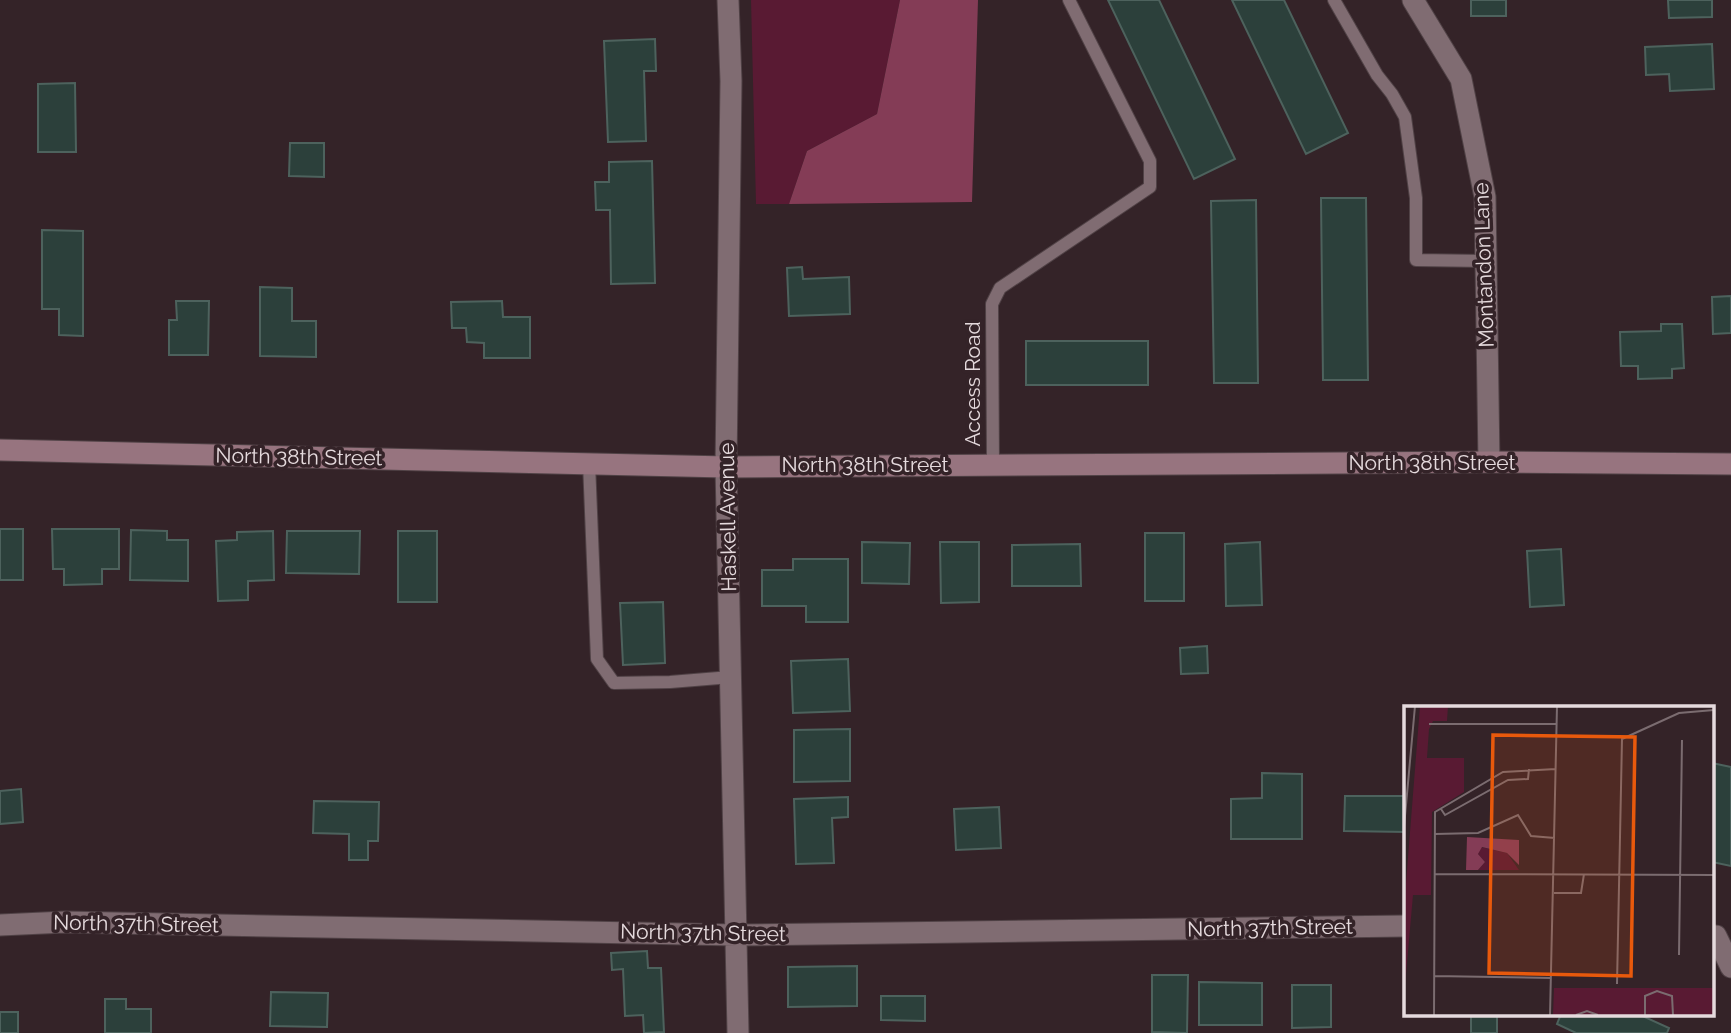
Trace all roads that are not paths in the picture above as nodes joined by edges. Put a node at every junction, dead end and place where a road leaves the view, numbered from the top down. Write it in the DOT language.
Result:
graph roads {
  1 [pos="728,0"];
  2 [pos="1069,0"];
  3 [pos="1334,0"];
  4 [pos="1413,0"];
  5 [pos="1486,261"];
  6 [pos="0,450"];
  7 [pos="1489,462"];
  8 [pos="589,463"];
  9 [pos="993,464"];
  10 [pos="1731,464"];
  11 [pos="726,467"];
  12 [pos="731,677"];
  13 [pos="0,925"];
  14 [pos="1404,926"];
  15 [pos="737,935"];
  16 [pos="1714,936"];
  17 [pos="1731,967"];
  18 [pos="738,1033"];
  1 -- 11 [label="street, Haskell Avenue"];
  2 -- 9 [label="lane, Access Road"];
  3 -- 5 [label="lane"];
  4 -- 5 [label="street, Montandon Lane"];
  5 -- 7 [label="street, Montandon Lane"];
  6 -- 8 [label="street, North 38th Street"];
  7 -- 9 [label="street, North 38th Street"];
  7 -- 10 [label="street, North 38th Street"];
  8 -- 11 [label="street, North 38th Street"];
  8 -- 12 [label="lane"];
  9 -- 11 [label="street, North 38th Street"];
  11 -- 12 [label="street, Haskell Avenue"];
  12 -- 15 [label="street, Haskell Avenue"];
  13 -- 15 [label="street, North 37th Street"];
  14 -- 15 [label="street, North 37th Street"];
  15 -- 18 [label="street, Haskell Avenue"];
  16 -- 17 [label="street"];
}
